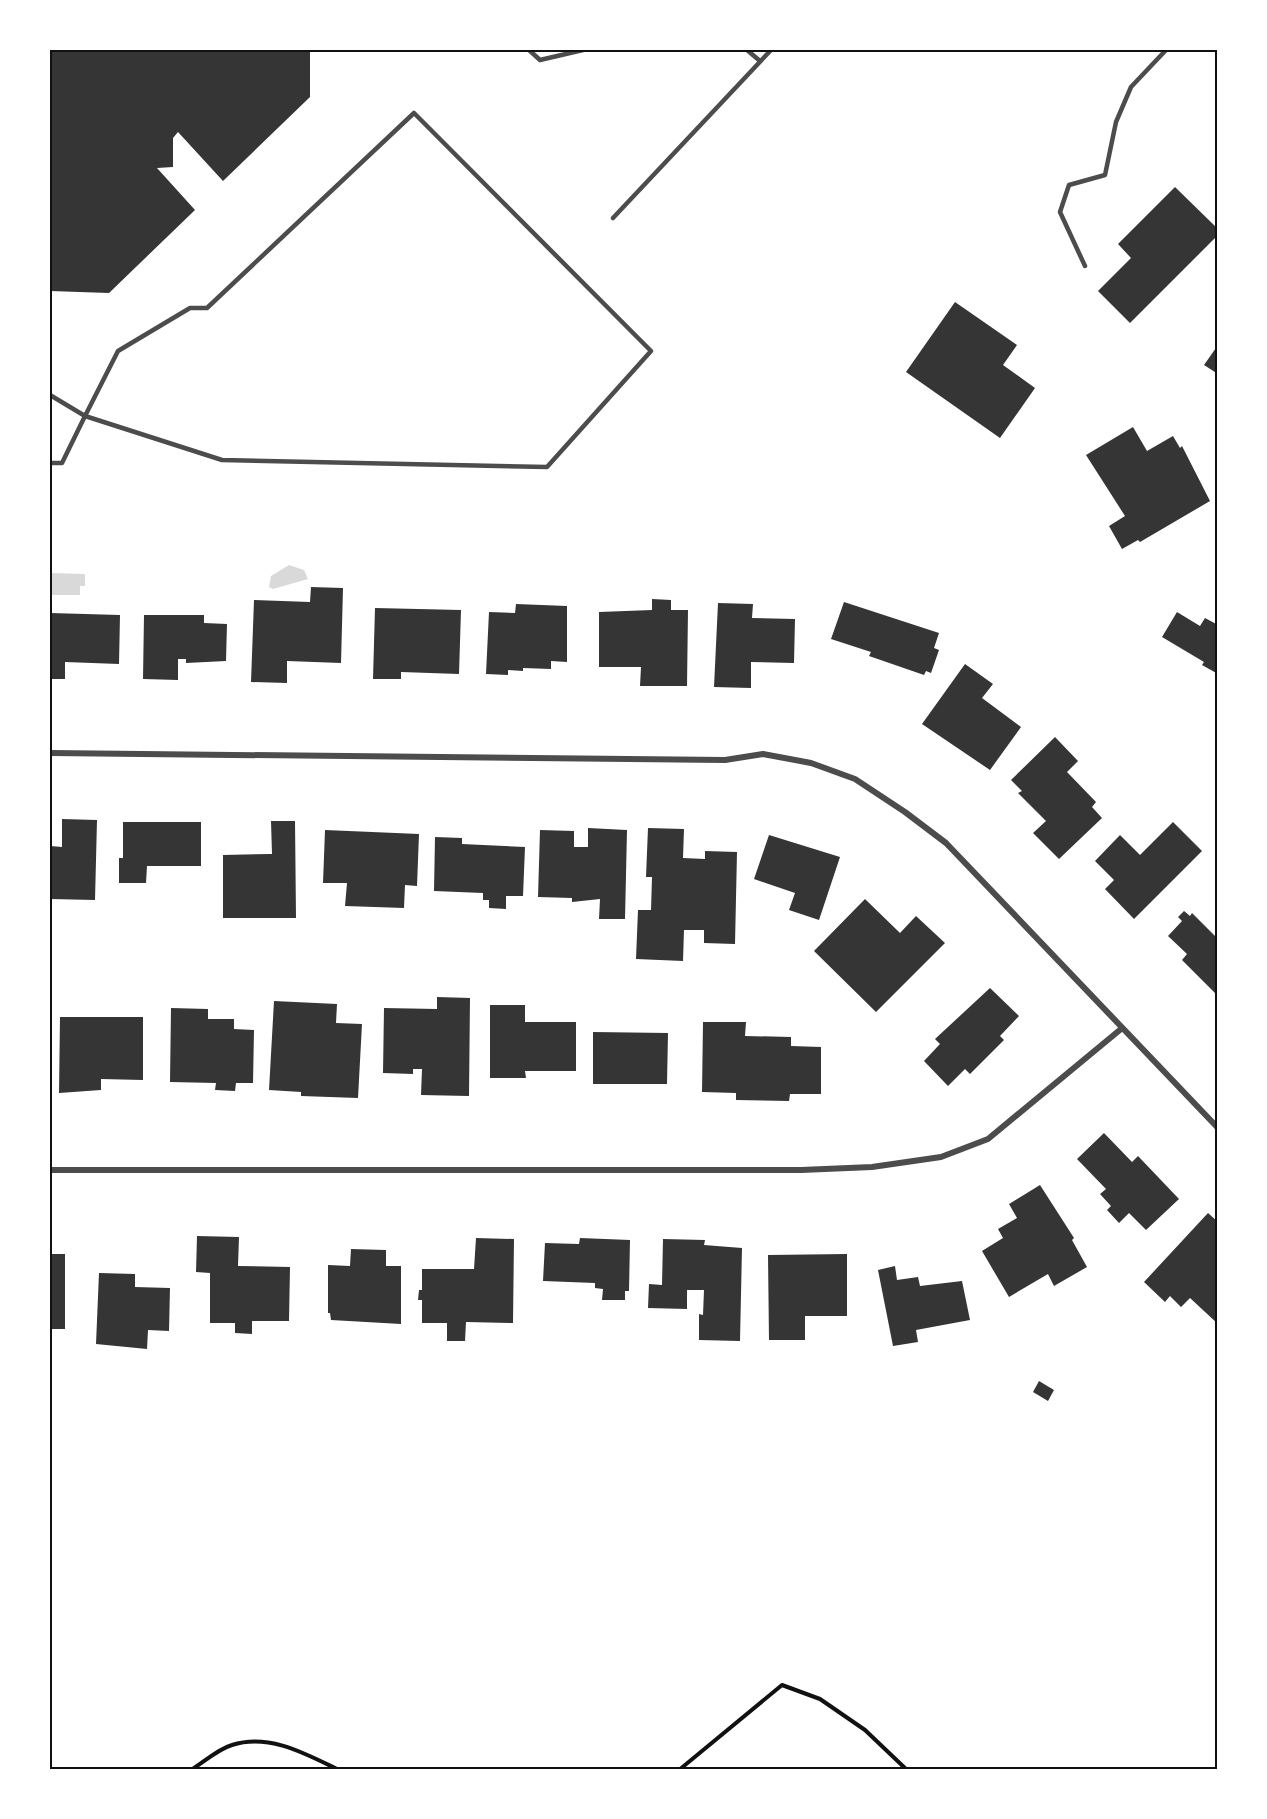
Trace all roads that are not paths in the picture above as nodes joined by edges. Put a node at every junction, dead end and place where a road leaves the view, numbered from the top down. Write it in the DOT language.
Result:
graph roads {
  1 [pos="529,50"];
  2 [pos="583,50"];
  3 [pos="747,50"];
  4 [pos="771,50"];
  5 [pos="1166,50"];
  6 [pos="760,62"];
  7 [pos="613,218"];
  8 [pos="1085,266"];
  9 [pos="50,395"];
  10 [pos="85,416"];
  11 [pos="50,463"];
  12 [pos="50,753"];
  13 [pos="1121,1029"];
  14 [pos="1218,1128"];
  15 [pos="50,1170"];
  1 -- 2 [label="lane"];
  3 -- 6 [label="lane"];
  4 -- 6 [label="lane"];
  5 -- 8 [label="lane"];
  6 -- 7 [label="lane"];
  9 -- 10 [label="lane"];
  10 -- 10 [label="lane"];
  10 -- 11 [label="lane"];
  12 -- 13 [label="street"];
  13 -- 14 [label="street"];
  13 -- 15 [label="street"];
}
